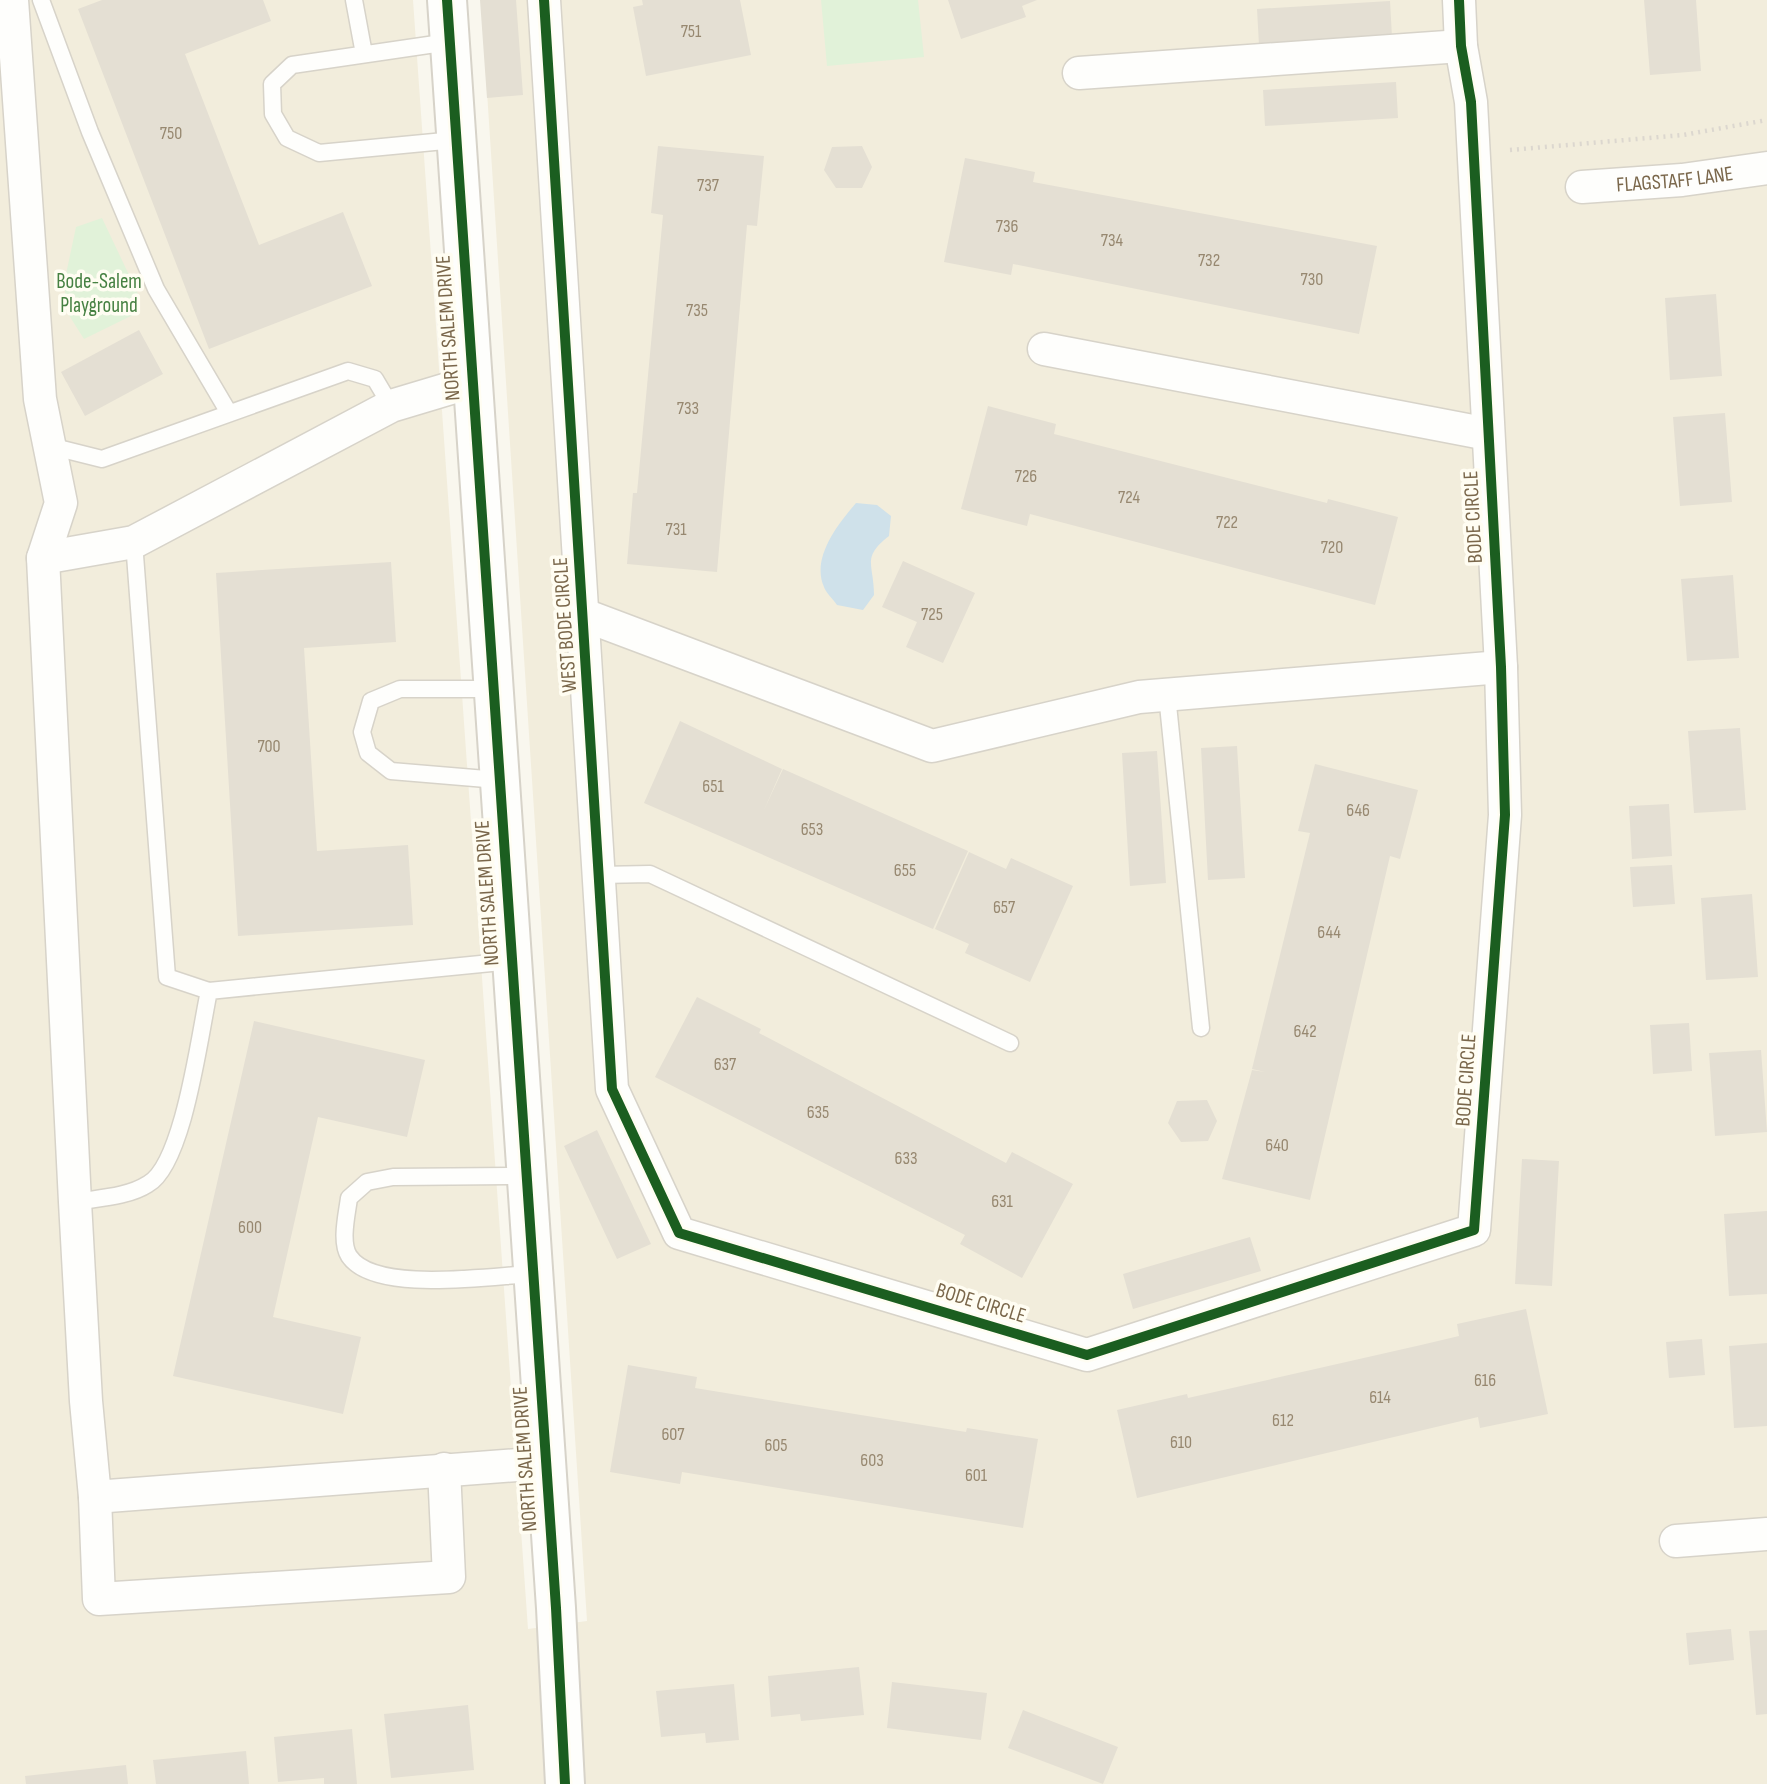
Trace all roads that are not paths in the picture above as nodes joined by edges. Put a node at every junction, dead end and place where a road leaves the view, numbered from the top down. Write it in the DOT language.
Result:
graph roads {
  1 [pos="41,0"];
  2 [pos="354,0"];
  3 [pos="447,0"];
  4 [pos="544,0"];
  5 [pos="1459,0"];
  6 [pos="18,4"];
  7 [pos="449,42"];
  8 [pos="1461,46"];
  9 [pos="364,54"];
  10 [pos="1079,73"];
  11 [pos="455,140"];
  12 [pos="1767,168"];
  13 [pos="1582,187"];
  14 [pos="1044,349"];
  15 [pos="471,382"];
  16 [pos="391,406"];
  17 [pos="229,414"];
  18 [pos="1488,434"];
  19 [pos="50,446"];
  20 [pos="134,542"];
  21 [pos="43,558"];
  22 [pos="584,615"];
  23 [pos="1501,667"];
  24 [pos="492,689"];
  25 [pos="1167,695"];
  26 [pos="498,780"];
  27 [pos="600,875"];
  28 [pos="511,961"];
  29 [pos="209,991"];
  30 [pos="1200,1028"];
  31 [pos="1010,1043"];
  32 [pos="526,1176"];
  33 [pos="75,1202"];
  34 [pos="679,1233"];
  35 [pos="532,1274"];
  36 [pos="544,1463"];
  37 [pos="444,1469"];
  38 [pos="96,1497"];
  39 [pos="1767,1534"];
  40 [pos="1676,1541"];
  41 [pos="565,1784"];
  1 -- 17 [label="lane"];
  2 -- 9 [label="lane"];
  3 -- 7 [label="street, NORTH SALEM DRIVE"];
  4 -- 22 [label="street, WEST BODE CIRCLE"];
  5 -- 8 [label="street, BODE CIRCLE"];
  6 -- 19 [label="street"];
  7 -- 9 [label="lane"];
  7 -- 11 [label="street, NORTH SALEM DRIVE"];
  8 -- 10 [label="street"];
  8 -- 18 [label="street, BODE CIRCLE"];
  9 -- 11 [label="lane"];
  11 -- 15 [label="street, NORTH SALEM DRIVE"];
  12 -- 13 [label="street, FLAGSTAFF LANE"];
  14 -- 18 [label="street"];
  15 -- 16 [label="street"];
  15 -- 24 [label="street, NORTH SALEM DRIVE"];
  16 -- 17 [label="lane"];
  16 -- 20 [label="street"];
  17 -- 19 [label="lane"];
  18 -- 23 [label="street, BODE CIRCLE"];
  19 -- 21 [label="street"];
  20 -- 21 [label="street"];
  20 -- 29 [label="lane"];
  21 -- 33 [label="street"];
  22 -- 25 [label="street"];
  22 -- 27 [label="street, WEST BODE CIRCLE"];
  23 -- 25 [label="street"];
  23 -- 34 [label="street, BODE CIRCLE"];
  24 -- 26 [label="street, NORTH SALEM DRIVE"];
  24 -- 26 [label="lane"];
  25 -- 30 [label="lane"];
  26 -- 28 [label="street, NORTH SALEM DRIVE"];
  27 -- 31 [label="lane"];
  27 -- 34 [label="street, WEST BODE CIRCLE"];
  28 -- 29 [label="lane"];
  28 -- 32 [label="street, NORTH SALEM DRIVE"];
  29 -- 33 [label="lane"];
  32 -- 35 [label="street, NORTH SALEM DRIVE"];
  32 -- 35 [label="lane"];
  33 -- 38 [label="street"];
  35 -- 36 [label="street, NORTH SALEM DRIVE"];
  36 -- 37 [label="street"];
  36 -- 41 [label="street, NORTH SALEM DRIVE"];
  37 -- 38 [label="street"];
  37 -- 38 [label="street"];
  39 -- 40 [label="street"];
}
